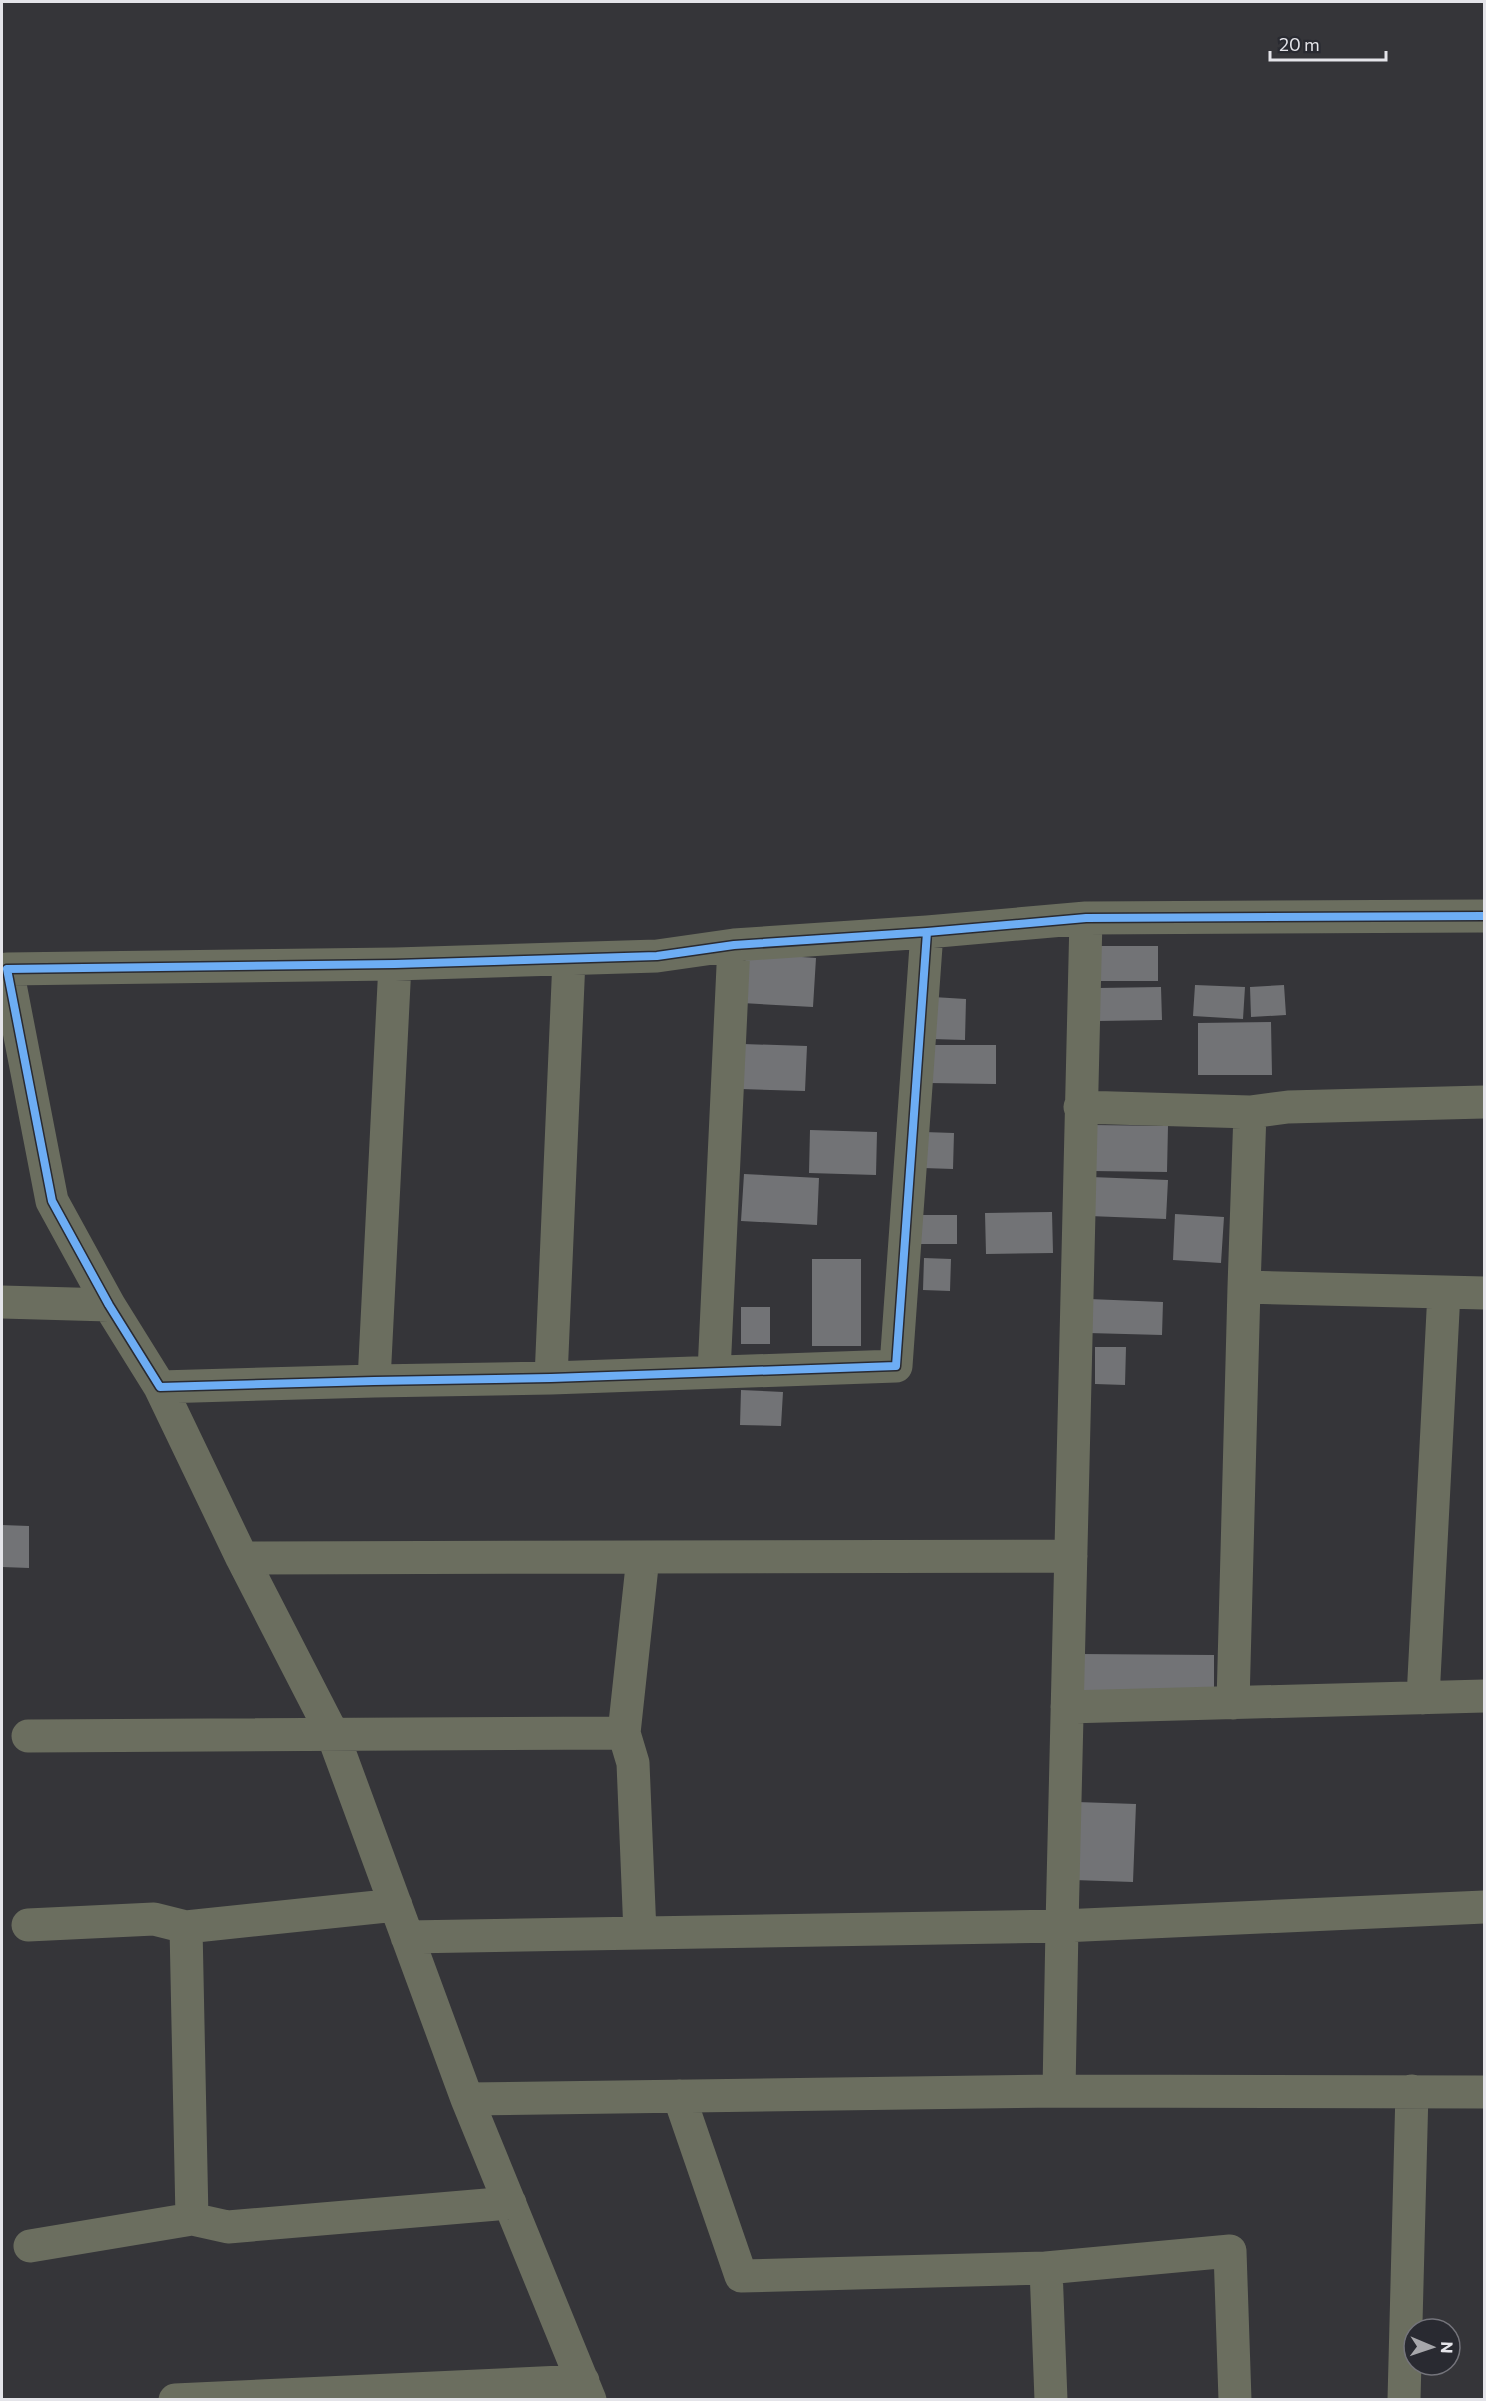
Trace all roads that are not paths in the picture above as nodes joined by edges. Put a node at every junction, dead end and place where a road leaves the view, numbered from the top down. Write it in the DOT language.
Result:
graph roads {
  1 [pos="1485,916"];
  2 [pos="1086,918"];
  3 [pos="927,932"];
  4 [pos="734,945"];
  5 [pos="568,959"];
  6 [pos="396,964"];
  7 [pos="1485,1102"];
  8 [pos="1080,1107"];
  9 [pos="1250,1112"];
  10 [pos="1244,1287"];
  11 [pos="1444,1292"];
  12 [pos="1485,1293"];
  13 [pos="2,1302"];
  14 [pos="109,1305"];
  15 [pos="714,1372"];
  16 [pos="551,1378"];
  17 [pos="374,1381"];
  18 [pos="160,1387"];
  19 [pos="1071,1556"];
  20 [pos="643,1557"];
  21 [pos="242,1558"];
  22 [pos="1485,1696"];
  23 [pos="1423,1698"];
  24 [pos="1233,1704"];
  25 [pos="1067,1707"];
  26 [pos="624,1733"];
  27 [pos="333,1735"];
  28 [pos="28,1736"];
  29 [pos="396,1905"];
  30 [pos="1485,1907"];
  31 [pos="28,1924"];
  32 [pos="1062,1926"];
  33 [pos="186,1927"];
  34 [pos="640,1933"];
  35 [pos="407,1937"];
  36 [pos="1059,2091"];
  37 [pos="1412,2091"];
  38 [pos="1485,2091"];
  39 [pos="679,2096"];
  40 [pos="467,2099"];
  41 [pos="510,2203"];
  42 [pos="192,2219"];
  43 [pos="30,2246"];
  44 [pos="1046,2268"];
  45 [pos="586,2390"];
  46 [pos="175,2400"];
  47 [pos="1052,2400"];
  48 [pos="1235,2400"];
  49 [pos="1404,2400"];
  1 -- 2 [label="street"];
  2 -- 3 [label="street"];
  2 -- 8 [label="street"];
  3 -- 4 [label="street"];
  3 -- 15 [label="street"];
  4 -- 5 [label="street"];
  4 -- 15 [label="street"];
  5 -- 6 [label="street"];
  5 -- 16 [label="street"];
  6 -- 14 [label="street"];
  6 -- 17 [label="street"];
  7 -- 9 [label="street"];
  8 -- 9 [label="street"];
  8 -- 19 [label="street"];
  9 -- 10 [label="street"];
  10 -- 11 [label="street"];
  10 -- 24 [label="street"];
  11 -- 12 [label="street"];
  11 -- 23 [label="street"];
  13 -- 14 [label="street"];
  14 -- 18 [label="street"];
  15 -- 16 [label="street"];
  16 -- 17 [label="street"];
  17 -- 18 [label="street"];
  18 -- 21 [label="street"];
  19 -- 20 [label="street"];
  19 -- 25 [label="street"];
  20 -- 21 [label="street"];
  20 -- 26 [label="street"];
  21 -- 27 [label="street"];
  22 -- 23 [label="street"];
  23 -- 24 [label="street"];
  24 -- 25 [label="street"];
  25 -- 32 [label="street"];
  26 -- 27 [label="street"];
  26 -- 34 [label="street"];
  27 -- 28 [label="street"];
  27 -- 29 [label="street"];
  29 -- 33 [label="street"];
  29 -- 35 [label="street"];
  30 -- 32 [label="street"];
  31 -- 33 [label="street"];
  32 -- 34 [label="street"];
  32 -- 36 [label="street"];
  33 -- 42 [label="street"];
  34 -- 35 [label="street"];
  35 -- 40 [label="street"];
  36 -- 37 [label="street"];
  36 -- 39 [label="street"];
  37 -- 38 [label="street"];
  37 -- 49 [label="street"];
  39 -- 40 [label="street"];
  39 -- 44 [label="street"];
  40 -- 41 [label="street"];
  41 -- 42 [label="street"];
  41 -- 45 [label="street"];
  42 -- 43 [label="street"];
  44 -- 47 [label="street"];
  44 -- 48 [label="street"];
  45 -- 46 [label="street"];
}
